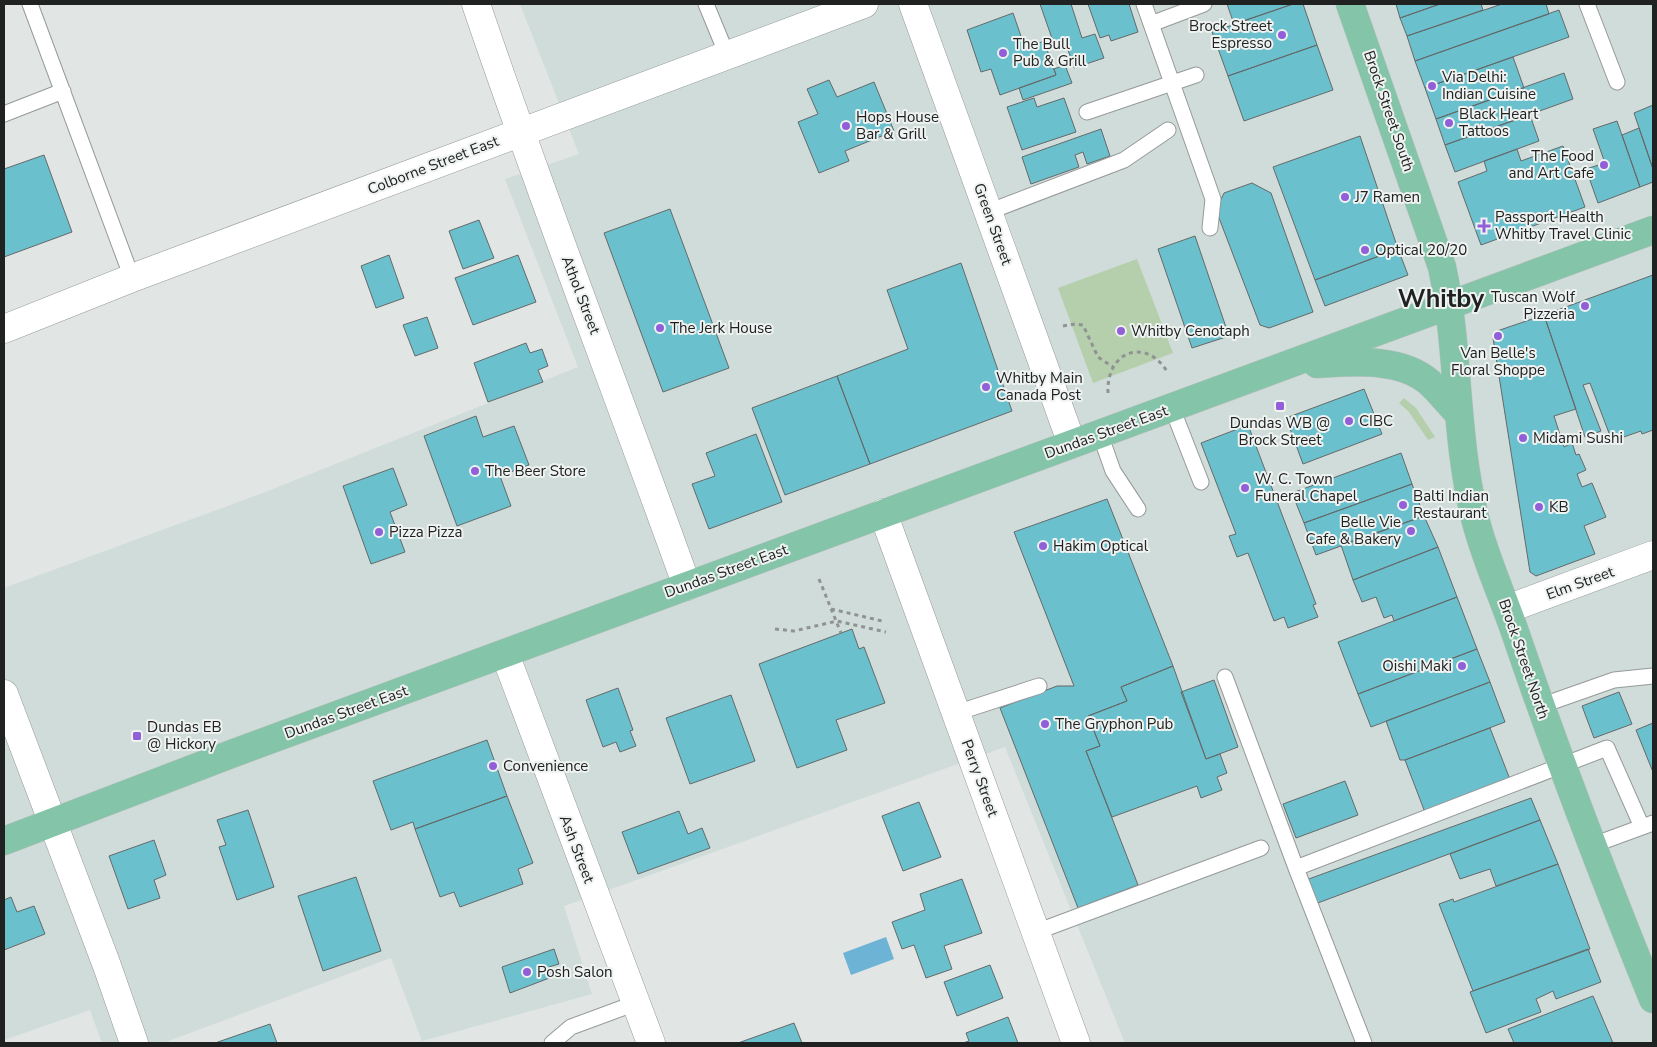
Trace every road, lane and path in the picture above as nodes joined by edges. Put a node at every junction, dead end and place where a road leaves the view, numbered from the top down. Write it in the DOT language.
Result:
graph roads {
  1 [pos="30,4"];
  2 [pos="476,4"];
  3 [pos="706,4"];
  4 [pos="864,4"];
  5 [pos="913,4"];
  6 [pos="1144,4"];
  7 [pos="1204,4"];
  8 [pos="1350,4"];
  9 [pos="1587,4"];
  10 [pos="1151,24"];
  11 [pos="727,55"];
  12 [pos="1196,75"];
  13 [pos="1616,82"];
  14 [pos="1172,84"];
  15 [pos="63,91"];
  16 [pos="1087,112"];
  17 [pos="4,114"];
  18 [pos="1168,130"];
  19 [pos="520,133"];
  20 [pos="988,212"];
  21 [pos="1210,228"];
  22 [pos="1653,230"];
  23 [pos="132,278"];
  24 [pos="1450,305"];
  25 [pos="1063,326"];
  26 [pos="4,329"];
  27 [pos="1287,366"];
  28 [pos="1112,368"];
  29 [pos="1168,373"];
  30 [pos="1108,393"];
  31 [pos="1172,408"];
  32 [pos="1458,413"];
  33 [pos="1100,434"];
  34 [pos="1072,444"];
  35 [pos="1201,482"];
  36 [pos="1138,509"];
  37 [pos="883,514"];
  38 [pos="1653,556"];
  39 [pos="819,579"];
  40 [pos="687,586"];
  41 [pos="831,609"];
  42 [pos="1507,609"];
  43 [pos="837,621"];
  44 [pos="882,621"];
  45 [pos="775,629"];
  46 [pos="886,632"];
  47 [pos="841,633"];
  48 [pos="505,654"];
  49 [pos="1653,676"];
  50 [pos="1225,677"];
  51 [pos="1039,686"];
  52 [pos="4,694"];
  53 [pos="1540,706"];
  54 [pos="956,714"];
  55 [pos="1562,766"];
  56 [pos="52,823"];
  57 [pos="1648,825"];
  58 [pos="4,841"];
  59 [pos="1593,845"];
  60 [pos="1261,848"];
  61 [pos="1296,868"];
  62 [pos="1036,932"];
  63 [pos="1653,998"];
  64 [pos="636,1003"];
  65 [pos="134,1043"];
  66 [pos="552,1043"];
  67 [pos="651,1043"];
  68 [pos="1076,1043"];
  69 [pos="1364,1043"];
  1 -- 15 [label="lane"];
  2 -- 19 [label="street, Athol Street"];
  3 -- 11 [label="lane"];
  4 -- 11 [label="street, Colborne Street East"];
  5 -- 20 [label="street, Green Street"];
  6 -- 10 [label="lane"];
  7 -- 10 [label="lane"];
  8 -- 24 [label="main road, Brock Street South"];
  9 -- 13 [label="lane"];
  10 -- 14 [label="lane"];
  11 -- 19 [label="street, Colborne Street East"];
  12 -- 14 [label="lane"];
  14 -- 16 [label="lane"];
  14 -- 21 [label="lane"];
  15 -- 17 [label="lane"];
  15 -- 23 [label="lane"];
  18 -- 20 [label="lane"];
  19 -- 23 [label="street, Colborne Street East"];
  19 -- 40 [label="street, Athol Street"];
  20 -- 34 [label="street, Green Street"];
  22 -- 24 [label="main road, Dundas Street East"];
  23 -- 26 [label="street, Colborne Street East"];
  24 -- 27 [label="main road, Dundas Street East"];
  24 -- 32 [label="main road, Brock Street North"];
  25 -- 28 [label="path"];
  27 -- 31 [label="main road, Dundas Street East"];
  27 -- 32 [label="main road"];
  28 -- 29 [label="path"];
  28 -- 30 [label="path"];
  31 -- 33 [label="main road, Dundas Street East"];
  31 -- 35 [label="lane"];
  32 -- 42 [label="main road, Brock Street North"];
  33 -- 34 [label="main road, Dundas Street East"];
  33 -- 36 [label="lane"];
  34 -- 37 [label="main road, Dundas Street East"];
  37 -- 40 [label="main road, Dundas Street East"];
  37 -- 54 [label="street, Perry Street"];
  38 -- 42 [label="street, Elm Street"];
  39 -- 41 [label="path"];
  40 -- 48 [label="main road, Dundas Street East"];
  41 -- 43 [label="path"];
  41 -- 44 [label="path"];
  42 -- 53 [label="main road, Brock Street North"];
  43 -- 45 [label="path"];
  43 -- 46 [label="path"];
  43 -- 47 [label="path"];
  48 -- 56 [label="main road, Dundas Street East"];
  48 -- 64 [label="street, Ash Street"];
  49 -- 53 [label="lane"];
  50 -- 61 [label="lane"];
  51 -- 54 [label="lane"];
  52 -- 56 [label="street"];
  53 -- 55 [label="main road, Brock Street North"];
  54 -- 62 [label="street, Perry Street"];
  55 -- 57 [label="lane"];
  55 -- 59 [label="main road, Brock Street North"];
  55 -- 61 [label="lane"];
  56 -- 58 [label="main road, Dundas Street East"];
  56 -- 65 [label="street"];
  57 -- 59 [label="lane"];
  59 -- 63 [label="main road, Brock Street North"];
  60 -- 62 [label="lane"];
  61 -- 69 [label="lane"];
  62 -- 68 [label="street, Perry Street"];
  64 -- 66 [label="lane"];
  64 -- 67 [label="street, Ash Street"];
}
